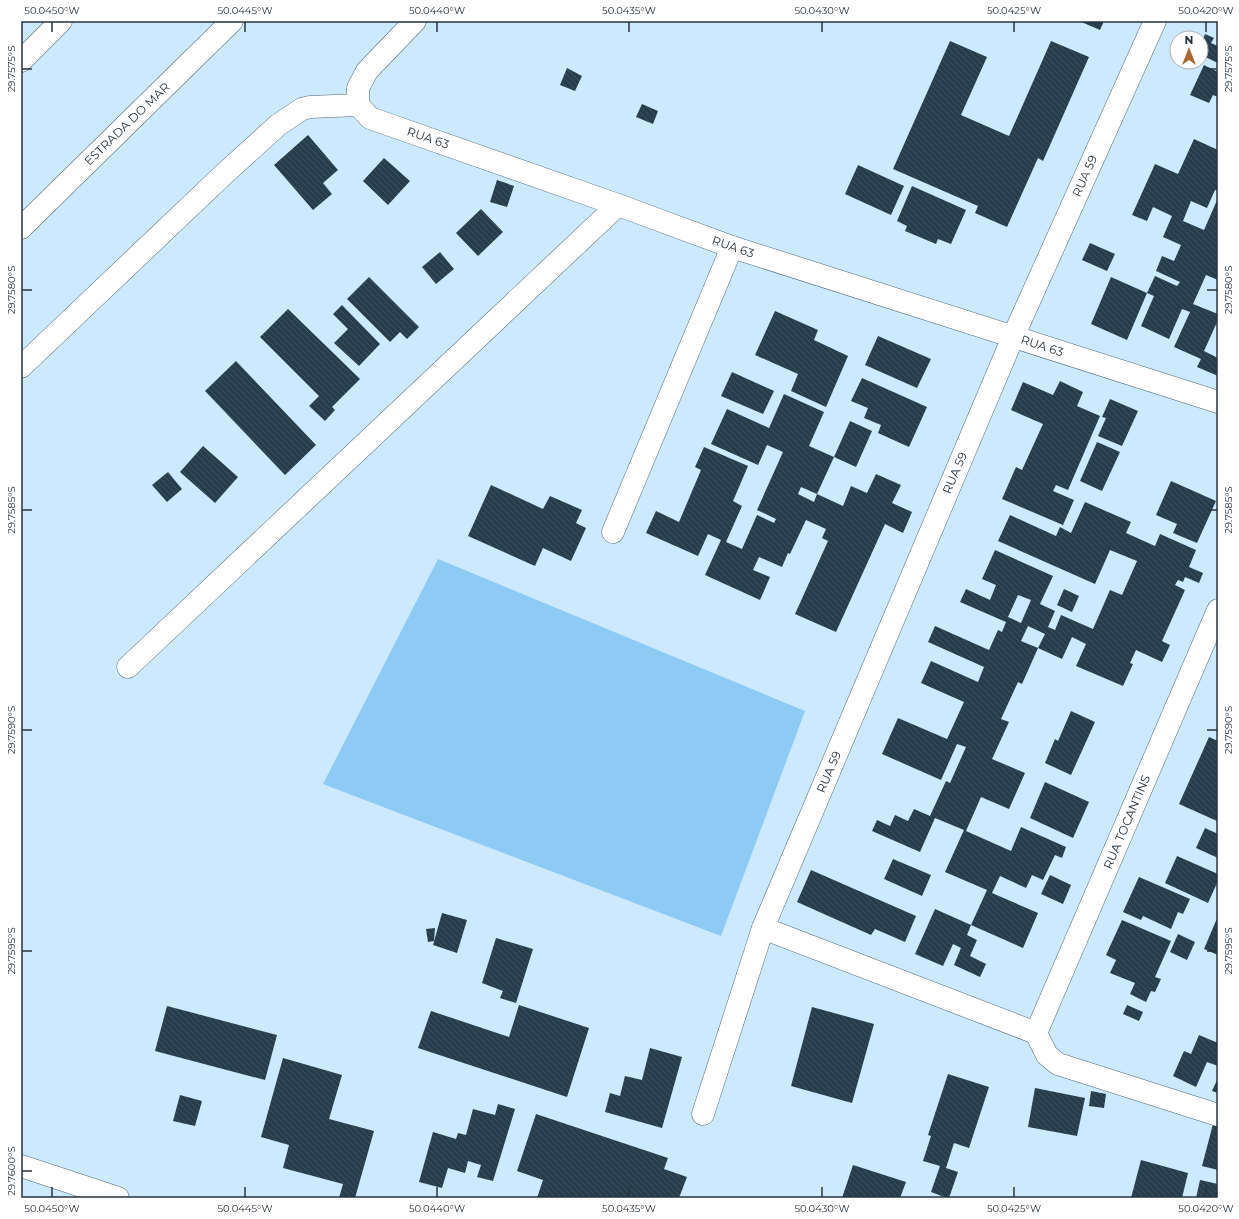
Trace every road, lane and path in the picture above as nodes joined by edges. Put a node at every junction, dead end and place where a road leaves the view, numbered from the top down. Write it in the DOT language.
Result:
graph roads {
  1 [pos="61,21"];
  2 [pos="232,21"];
  3 [pos="415,21"];
  4 [pos="1155,21"];
  5 [pos="21,60"];
  6 [pos="358,106"];
  7 [pos="618,205"];
  8 [pos="21,228"];
  9 [pos="732,247"];
  10 [pos="1013,337"];
  11 [pos="21,367"];
  12 [pos="1218,402"];
  13 [pos="613,532"];
  14 [pos="1218,610"];
  15 [pos="128,667"];
  16 [pos="763,928"];
  17 [pos="1036,1033"];
  18 [pos="703,1114"];
  19 [pos="1218,1115"];
  20 [pos="21,1166"];
  21 [pos="118,1198"];
  1 -- 5 [label="street"];
  2 -- 8 [label="street, ESTRADA DO MAR"];
  3 -- 6 [label="street"];
  4 -- 10 [label="street, RUA 59"];
  6 -- 7 [label="street, RUA 63"];
  6 -- 11 [label="street"];
  7 -- 9 [label="street, RUA 63"];
  7 -- 15 [label="street"];
  9 -- 10 [label="street, RUA 63"];
  9 -- 13 [label="street"];
  10 -- 12 [label="street, RUA 63"];
  10 -- 16 [label="street, RUA 59"];
  14 -- 17 [label="street, RUA TOCANTINS"];
  16 -- 17 [label="street"];
  16 -- 18 [label="street, RUA 59"];
  17 -- 19 [label="street"];
  20 -- 21 [label="street"];
}
